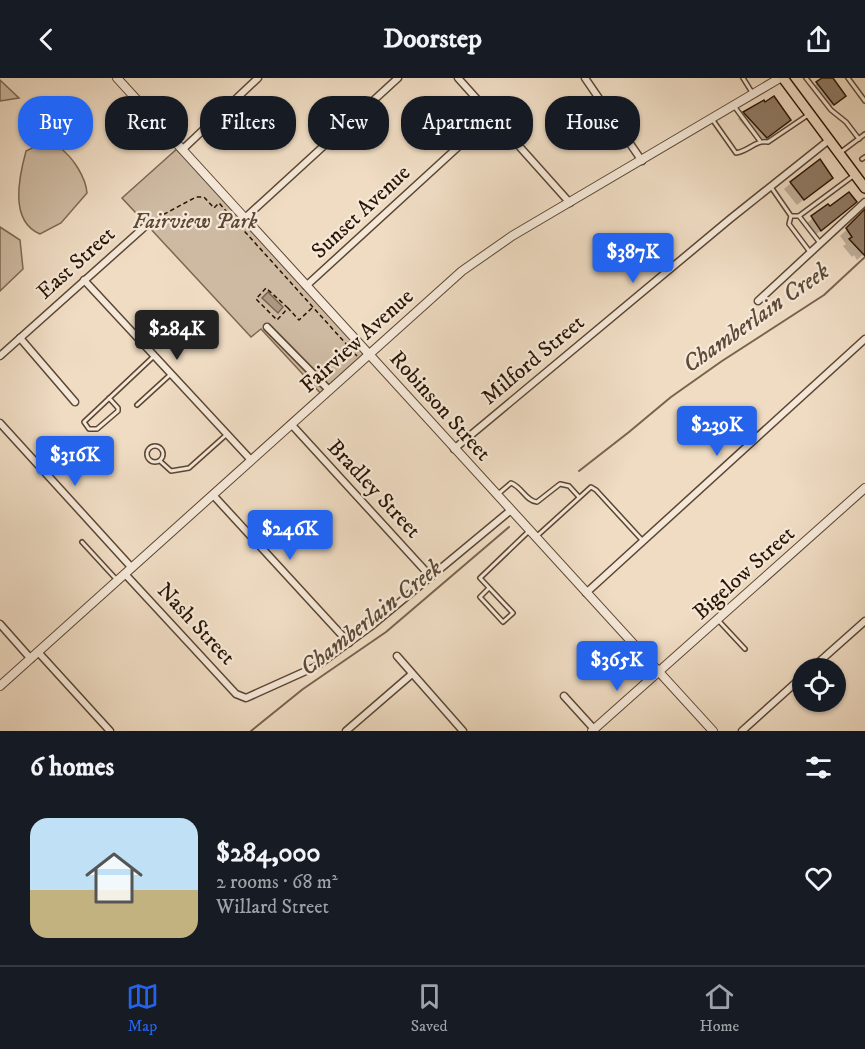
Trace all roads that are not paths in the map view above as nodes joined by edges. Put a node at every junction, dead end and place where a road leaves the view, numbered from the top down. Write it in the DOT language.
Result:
graph roads {
  1 [pos="258,78"];
  2 [pos="398,78"];
  3 [pos="458,78"];
  4 [pos="585,78"];
  5 [pos="743,78"];
  6 [pos="783,78"];
  7 [pos="806,78"];
  8 [pos="848,78"];
  9 [pos="120,79"];
  10 [pos="753,95"];
  11 [pos="135,96"];
  12 [pos="475,96"];
  13 [pos="865,101"];
  14 [pos="734,106"];
  15 [pos="810,114"];
  16 [pos="712,119"];
  17 [pos="865,135"];
  18 [pos="859,138"];
  19 [pos="830,140"];
  20 [pos="760,141"];
  21 [pos="188,144"];
  22 [pos="182,150"];
  23 [pos="455,150"];
  24 [pos="524,150"];
  25 [pos="839,153"];
  26 [pos="642,161"];
  27 [pos="854,174"];
  28 [pos="771,187"];
  29 [pos="865,188"];
  30 [pos="865,202"];
  31 [pos="570,203"];
  32 [pos="791,216"];
  33 [pos="799,216"];
  34 [pos="244,218"];
  35 [pos="150,222"];
  36 [pos="820,243"];
  37 [pos="810,252"];
  38 [pos="84,280"];
  39 [pos="306,286"];
  40 [pos="758,301"];
  41 [pos="267,327"];
  42 [pos="20,339"];
  43 [pos="865,339"];
  44 [pos="155,355"];
  45 [pos="369,355"];
  46 [pos="0,356"];
  47 [pos="172,373"];
  48 [pos="329,390"];
  49 [pos="109,398"];
  50 [pos="75,402"];
  51 [pos="137,405"];
  52 [pos="0,423"];
  53 [pos="291,424"];
  54 [pos="228,434"];
  55 [pos="454,449"];
  56 [pos="251,460"];
  57 [pos="160,461"];
  58 [pos="865,488"];
  59 [pos="213,495"];
  60 [pos="497,495"];
  61 [pos="579,497"];
  62 [pos="511,510"];
  63 [pos="529,530"];
  64 [pos="536,538"];
  65 [pos="643,541"];
  66 [pos="81,542"];
  67 [pos="132,568"];
  68 [pos="125,574"];
  69 [pos="431,577"];
  70 [pos="118,580"];
  71 [pos="489,588"];
  72 [pos="586,592"];
  73 [pos="718,620"];
  74 [pos="865,621"];
  75 [pos="0,624"];
  76 [pos="349,643"];
  77 [pos="745,649"];
  78 [pos="38,652"];
  79 [pos="397,656"];
  80 [pos="823,658"];
  81 [pos="30,659"];
  82 [pos="659,672"];
  83 [pos="412,674"];
  84 [pos="0,686"];
  85 [pos="792,686"];
  86 [pos="564,696"];
  87 [pos="593,730"];
  88 [pos="110,731"];
  89 [pos="346,731"];
  90 [pos="463,731"];
  91 [pos="713,731"];
  92 [pos="742,731"];
  1 -- 21 [label="street"];
  2 -- 34 [label="street"];
  3 -- 12 [label="street"];
  4 -- 26 [label="street"];
  5 -- 10 [label="lane"];
  6 -- 10 [label="street, Fairview Avenue"];
  6 -- 15 [label="main road"];
  7 -- 18 [label="lane"];
  8 -- 13 [label="lane"];
  9 -- 11 [label="street, Robinson Street"];
  10 -- 14 [label="street, Fairview Avenue"];
  14 -- 16 [label="street, Fairview Avenue"];
  14 -- 20 [label="lane"];
  15 -- 19 [label="main road"];
  15 -- 20 [label="lane"];
  16 -- 20 [label="lane"];
  16 -- 26 [label="street, Fairview Avenue"];
  17 -- 18 [label="lane"];
  18 -- 25 [label="lane"];
  19 -- 25 [label="main road"];
  19 -- 28 [label="street, Milford Street"];
  22 -- 34 [label="street, Robinson Street"];
  23 -- 39 [label="street, Sunset Avenue"];
  24 -- 31 [label="street"];
  25 -- 27 [label="main road"];
  26 -- 31 [label="street, Fairview Avenue"];
  27 -- 29 [label="main road"];
  27 -- 33 [label="lane"];
  28 -- 32 [label="lane"];
  28 -- 55 [label="street, Milford Street"];
  30 -- 36 [label="street"];
  31 -- 45 [label="street, Fairview Avenue"];
  32 -- 33 [label="lane"];
  32 -- 37 [label="lane"];
  33 -- 36 [label="lane"];
  34 -- 39 [label="street, Robinson Street"];
  35 -- 38 [label="street, East Street"];
  36 -- 37 [label="street"];
  37 -- 40 [label="street"];
  38 -- 42 [label="street, East Street"];
  38 -- 44 [label="street"];
  39 -- 45 [label="street, Robinson Street"];
  41 -- 48 [label="street"];
  42 -- 46 [label="street, East Street"];
  42 -- 50 [label="street"];
  43 -- 65 [label="street"];
  44 -- 47 [label="street"];
  44 -- 49 [label="lane"];
  45 -- 48 [label="street, Fairview Avenue"];
  45 -- 55 [label="street, Robinson Street"];
  47 -- 51 [label="lane"];
  47 -- 54 [label="street"];
  48 -- 53 [label="street, Fairview Avenue"];
  49 -- 49 [label="lane"];
  52 -- 67 [label="street, Nash Street"];
  53 -- 56 [label="street, Fairview Avenue"];
  53 -- 69 [label="street, Bradley Street"];
  54 -- 56 [label="street"];
  54 -- 57 [label="lane"];
  55 -- 60 [label="street, Robinson Street"];
  56 -- 59 [label="street, Fairview Avenue"];
  57 -- 57 [label="lane"];
  58 -- 73 [label="street, Bigelow Street"];
  59 -- 67 [label="street, Fairview Avenue"];
  59 -- 76 [label="street"];
  60 -- 61 [label="lane"];
  60 -- 62 [label="street, Robinson Street"];
  61 -- 64 [label="lane"];
  61 -- 65 [label="lane"];
  62 -- 63 [label="street, Robinson Street"];
  62 -- 69 [label="street"];
  63 -- 64 [label="street, Robinson Street"];
  63 -- 71 [label="lane"];
  64 -- 72 [label="street, Robinson Street"];
  65 -- 72 [label="street"];
  66 -- 70 [label="lane"];
  67 -- 68 [label="street, Fairview Avenue"];
  68 -- 70 [label="street, Fairview Avenue"];
  68 -- 76 [label="street, Nash Street"];
  69 -- 76 [label="street"];
  70 -- 78 [label="street, Fairview Avenue"];
  71 -- 71 [label="lane"];
  72 -- 82 [label="street, Robinson Street"];
  73 -- 77 [label="lane"];
  73 -- 82 [label="street, Bigelow Street"];
  74 -- 80 [label="street"];
  75 -- 81 [label="street"];
  78 -- 81 [label="street, Fairview Avenue"];
  78 -- 88 [label="street"];
  79 -- 83 [label="street"];
  81 -- 84 [label="street, Fairview Avenue"];
  82 -- 87 [label="street, Bigelow Street"];
  82 -- 91 [label="street, Robinson Street"];
  83 -- 89 [label="street"];
  83 -- 90 [label="street"];
  85 -- 92 [label="street"];
  86 -- 87 [label="street"];
}
